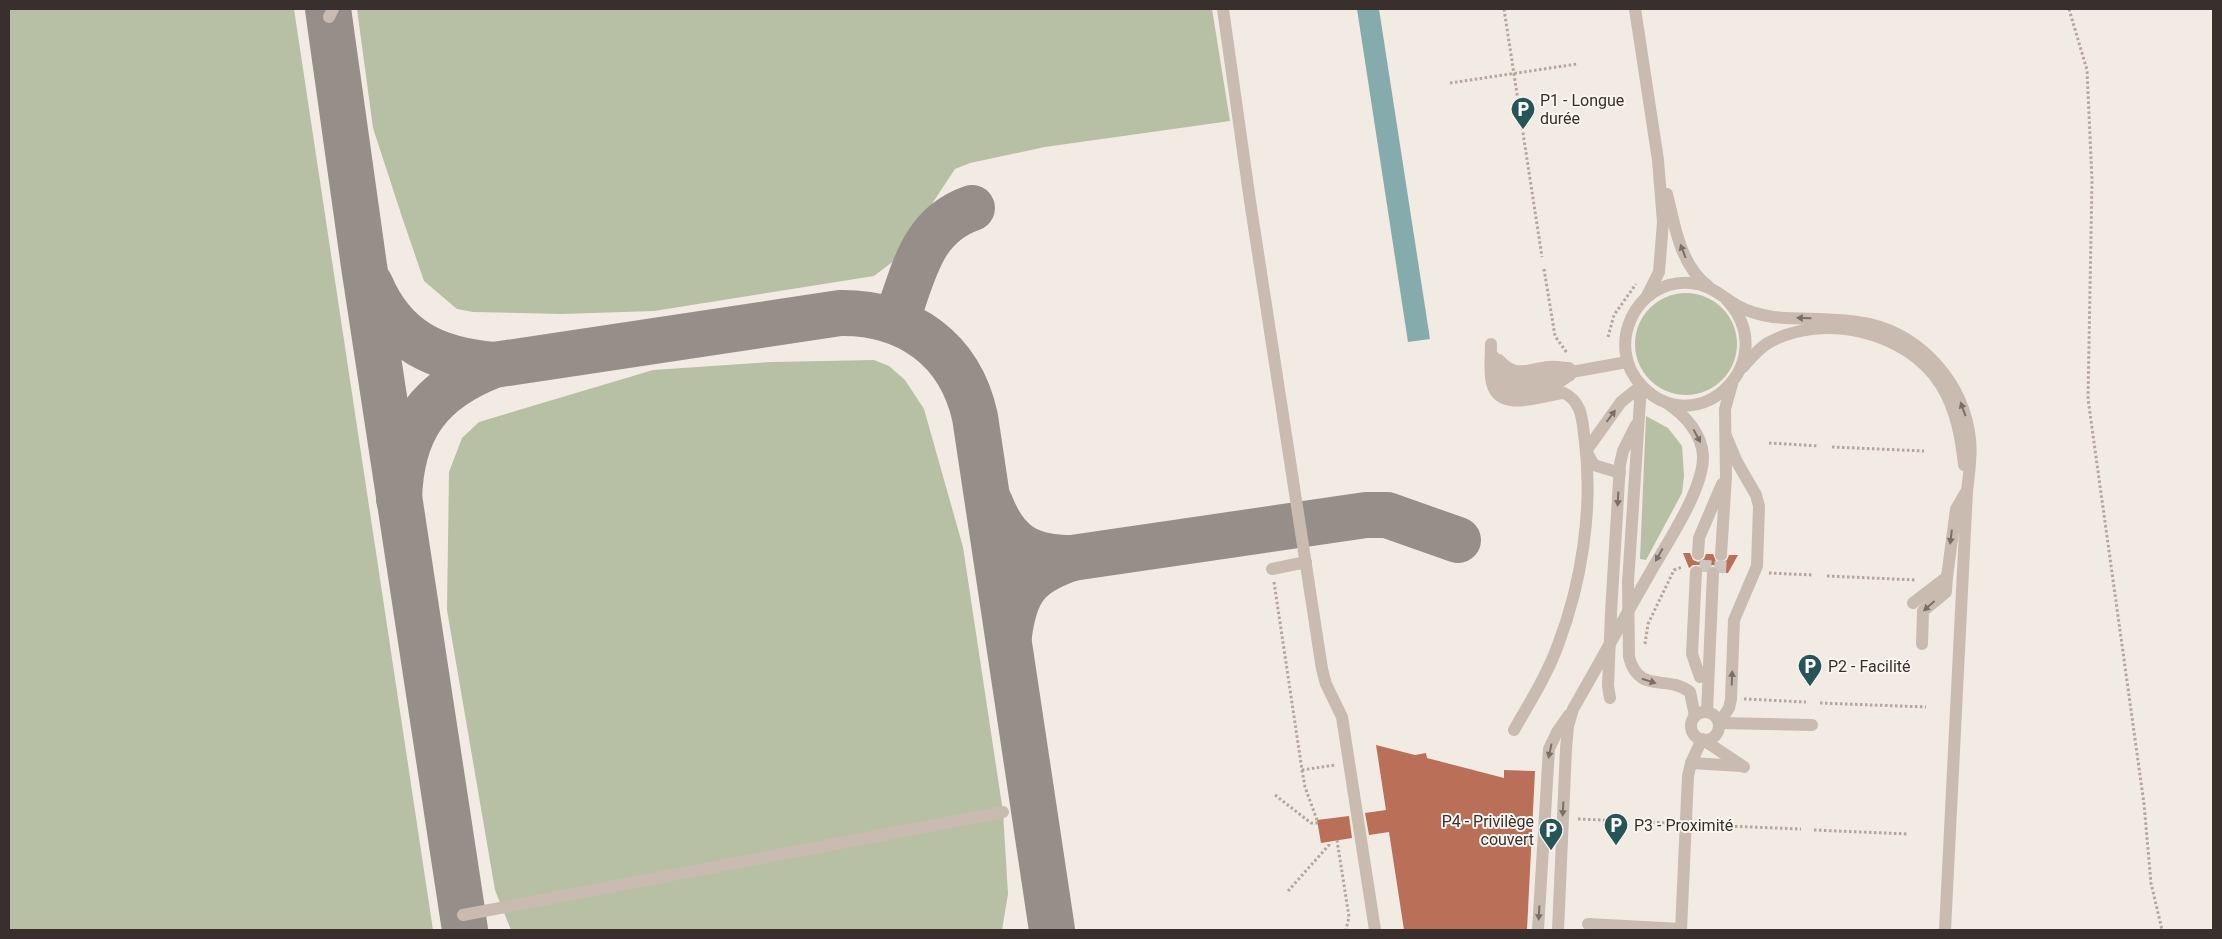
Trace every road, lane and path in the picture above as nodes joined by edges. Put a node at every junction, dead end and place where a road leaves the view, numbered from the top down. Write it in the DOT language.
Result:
graph roads {
  1 [pos="1223,9"];
  2 [pos="1504,9"];
  3 [pos="1635,9"];
  4 [pos="2069,9"];
  5 [pos="1577,64"];
  6 [pos="1514,74"];
  7 [pos="1450,83"];
  8 [pos="1658,160"];
  9 [pos="1542,257"];
  10 [pos="1544,269"];
  11 [pos="1639,280"];
  12 [pos="1713,289"];
  13 [pos="1644,299"];
  14 [pos="1726,299"];
  15 [pos="1608,337"];
  16 [pos="1491,344"];
  17 [pos="1627,362"];
  18 [pos="1575,365"];
  19 [pos="1741,368"];
  20 [pos="1733,383"];
  21 [pos="1641,386"];
  22 [pos="1664,401"];
  23 [pos="1639,419"];
  24 [pos="1726,436"];
  25 [pos="1768,443"];
  26 [pos="1819,446"];
  27 [pos="1832,446"];
  28 [pos="1586,451"];
  29 [pos="1924,451"];
  30 [pos="1620,473"];
  31 [pos="1726,476"];
  32 [pos="1967,491"];
  33 [pos="1306,562"];
  34 [pos="1272,569"];
  35 [pos="1764,572"];
  36 [pos="1948,573"];
  37 [pos="1813,575"];
  38 [pos="1827,576"];
  39 [pos="1916,580"];
  40 [pos="1913,604"];
  41 [pos="1922,644"];
  42 [pos="1704,682"];
  43 [pos="1610,698"];
  44 [pos="1738,699"];
  45 [pos="1806,702"];
  46 [pos="1820,703"];
  47 [pos="1926,707"];
  48 [pos="1573,709"];
  49 [pos="1701,714"];
  50 [pos="1719,723"];
  51 [pos="1812,725"];
  52 [pos="1514,730"];
  53 [pos="1702,739"];
  54 [pos="1349,763"];
  55 [pos="1691,763"];
  56 [pos="1302,770"];
  57 [pos="1275,796"];
  58 [pos="1003,812"];
  59 [pos="1578,819"];
  60 [pos="1626,821"];
  61 [pos="1642,822"];
  62 [pos="1680,824"];
  63 [pos="1692,824"];
  64 [pos="1801,829"];
  65 [pos="1814,830"];
  66 [pos="1908,834"];
  67 [pos="1337,840"];
  68 [pos="1329,842"];
  69 [pos="1288,891"];
  70 [pos="463,915"];
  71 [pos="1588,924"];
  72 [pos="1346,930"];
  73 [pos="1375,930"];
  74 [pos="1538,930"];
  75 [pos="1558,930"];
  76 [pos="1681,930"];
  77 [pos="1945,930"];
  78 [pos="2162,930"];
  1 -- 33 [label="street"];
  2 -- 6 [label="path"];
  3 -- 8 [label="street"];
  4 -- 78 [label="path"];
  5 -- 6 [label="path"];
  6 -- 7 [label="path"];
  6 -- 9 [label="path"];
  12 -- 8 [label="street, one-way"];
  8 -- 13 [label="street"];
  10 -- 18 [label="path"];
  11 -- 15 [label="path"];
  12 -- 13 [label="street"];
  12 -- 14 [label="street"];
  13 -- 17 [label="street"];
  14 -- 19 [label="street"];
  32 -- 14 [label="street, one-way"];
  16 -- 18 [label="street"];
  16 -- 18 [label="street"];
  16 -- 28 [label="street"];
  17 -- 18 [label="street"];
  17 -- 21 [label="street"];
  19 -- 20 [label="street"];
  19 -- 32 [label="street"];
  20 -- 22 [label="street"];
  20 -- 24 [label="street"];
  21 -- 22 [label="street"];
  21 -- 23 [label="street"];
  28 -- 21 [label="street, one-way"];
  22 -- 48 [label="street, one-way"];
  23 -- 30 [label="street"];
  23 -- 49 [label="street, one-way"];
  24 -- 31 [label="street"];
  50 -- 24 [label="street, one-way"];
  25 -- 26 [label="path"];
  27 -- 29 [label="path"];
  28 -- 30 [label="street"];
  28 -- 52 [label="street"];
  30 -- 43 [label="street, one-way"];
  31 -- 31 [label="street"];
  32 -- 36 [label="street, one-way"];
  32 -- 77 [label="street"];
  33 -- 34 [label="street"];
  33 -- 54 [label="street"];
  34 -- 56 [label="path"];
  35 -- 37 [label="path"];
  36 -- 40 [label="street"];
  36 -- 41 [label="street, one-way"];
  38 -- 39 [label="path"];
  42 -- 42 [label="street"];
  42 -- 49 [label="street"];
  44 -- 45 [label="path"];
  46 -- 47 [label="path"];
  48 -- 74 [label="street, one-way"];
  48 -- 75 [label="street, one-way"];
  49 -- 50 [label="street"];
  49 -- 53 [label="street"];
  50 -- 51 [label="street"];
  50 -- 53 [label="street"];
  53 -- 55 [label="street"];
  53 -- 55 [label="street"];
  54 -- 56 [label="path"];
  54 -- 73 [label="street"];
  55 -- 76 [label="street"];
  56 -- 57 [label="path"];
  58 -- 70 [label="street"];
  59 -- 60 [label="path"];
  61 -- 62 [label="path"];
  63 -- 64 [label="path"];
  65 -- 66 [label="path"];
  67 -- 72 [label="path"];
  68 -- 69 [label="path"];
  71 -- 76 [label="street"];
}
